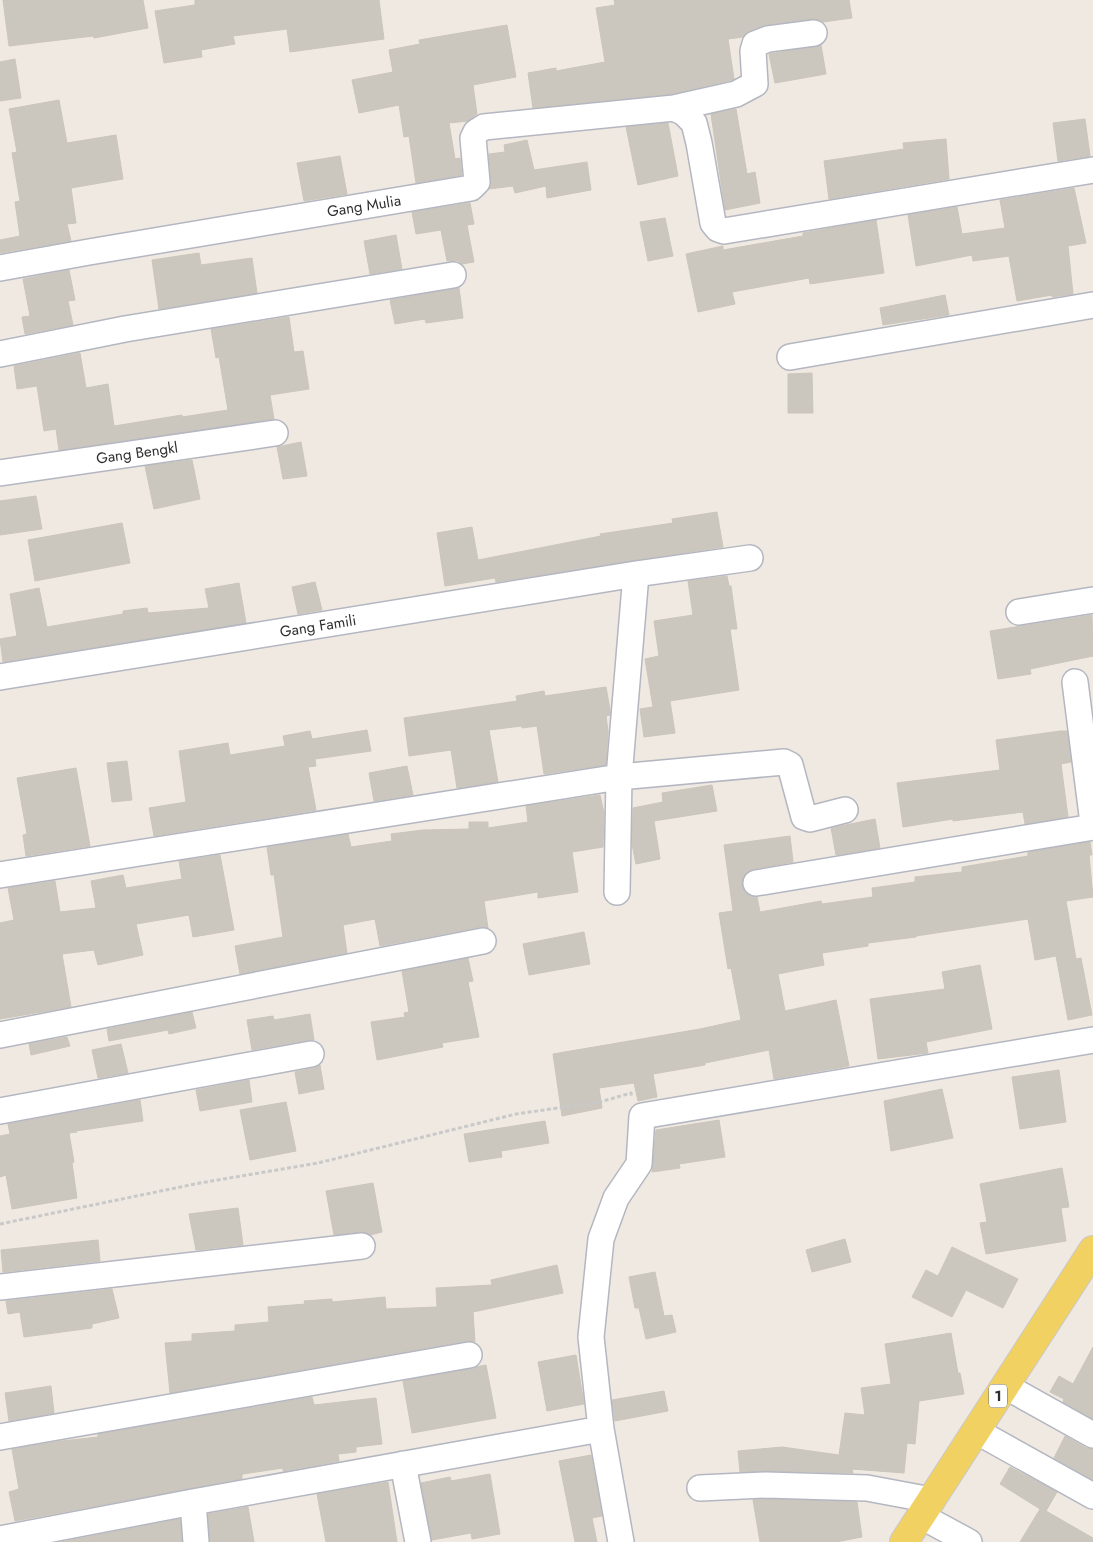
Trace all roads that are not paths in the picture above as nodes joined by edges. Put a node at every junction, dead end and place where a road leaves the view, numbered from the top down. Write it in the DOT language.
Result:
graph roads {
  1 [pos="814,33"];
  2 [pos="674,108"];
  3 [pos="1093,170"];
  4 [pos="1093,177"];
  5 [pos="0,268"];
  6 [pos="453,275"];
  7 [pos="1093,305"];
  8 [pos="0,354"];
  9 [pos="790,357"];
  10 [pos="275,433"];
  11 [pos="0,473"];
  12 [pos="750,558"];
  13 [pos="636,574"];
  14 [pos="1093,600"];
  15 [pos="1019,612"];
  16 [pos="0,677"];
  17 [pos="1074,682"];
  18 [pos="619,777"];
  19 [pos="845,810"];
  20 [pos="1093,823"];
  21 [pos="1093,827"];
  22 [pos="0,875"];
  23 [pos="756,882"];
  24 [pos="617,892"];
  25 [pos="484,941"];
  26 [pos="0,1035"];
  27 [pos="1093,1040"];
  28 [pos="311,1054"];
  29 [pos="0,1111"];
  30 [pos="362,1246"];
  31 [pos="1093,1250"];
  32 [pos="1086,1278"];
  33 [pos="0,1287"];
  34 [pos="469,1355"];
  35 [pos="1005,1386"];
  36 [pos="601,1429"];
  37 [pos="976,1431"];
  38 [pos="1093,1435"];
  39 [pos="0,1437"];
  40 [pos="403,1464"];
  41 [pos="700,1488"];
  42 [pos="1093,1496"];
  43 [pos="193,1502"];
  44 [pos="926,1508"];
  45 [pos="0,1539"];
  46 [pos="196,1542"];
  47 [pos="418,1542"];
  48 [pos="621,1542"];
  49 [pos="904,1542"];
  50 [pos="969,1542"];
  1 -- 2 [label="street"];
  2 -- 3 [label="street"];
  2 -- 5 [label="street, Gang Mulia"];
  3 -- 4 [label="street"];
  6 -- 8 [label="street"];
  7 -- 9 [label="street"];
  10 -- 11 [label="street, Gang Bengkl"];
  12 -- 13 [label="street, Gang Famili"];
  13 -- 16 [label="street, Gang Famili"];
  13 -- 18 [label="street"];
  14 -- 15 [label="street"];
  17 -- 20 [label="street"];
  18 -- 19 [label="street"];
  18 -- 22 [label="street"];
  18 -- 24 [label="street"];
  21 -- 23 [label="street"];
  25 -- 26 [label="street"];
  27 -- 36 [label="street"];
  28 -- 29 [label="street"];
  30 -- 33 [label="street"];
  31 -- 32 [label="main road, 1"];
  32 -- 35 [label="main road, 1"];
  34 -- 39 [label="street"];
  35 -- 37 [label="main road, 1"];
  35 -- 38 [label="street"];
  36 -- 40 [label="street"];
  36 -- 48 [label="street"];
  37 -- 42 [label="street"];
  37 -- 44 [label="main road, 1"];
  40 -- 43 [label="street"];
  40 -- 47 [label="street"];
  41 -- 44 [label="street"];
  43 -- 45 [label="street"];
  43 -- 46 [label="street"];
  44 -- 49 [label="main road, 1"];
  44 -- 50 [label="street"];
}
